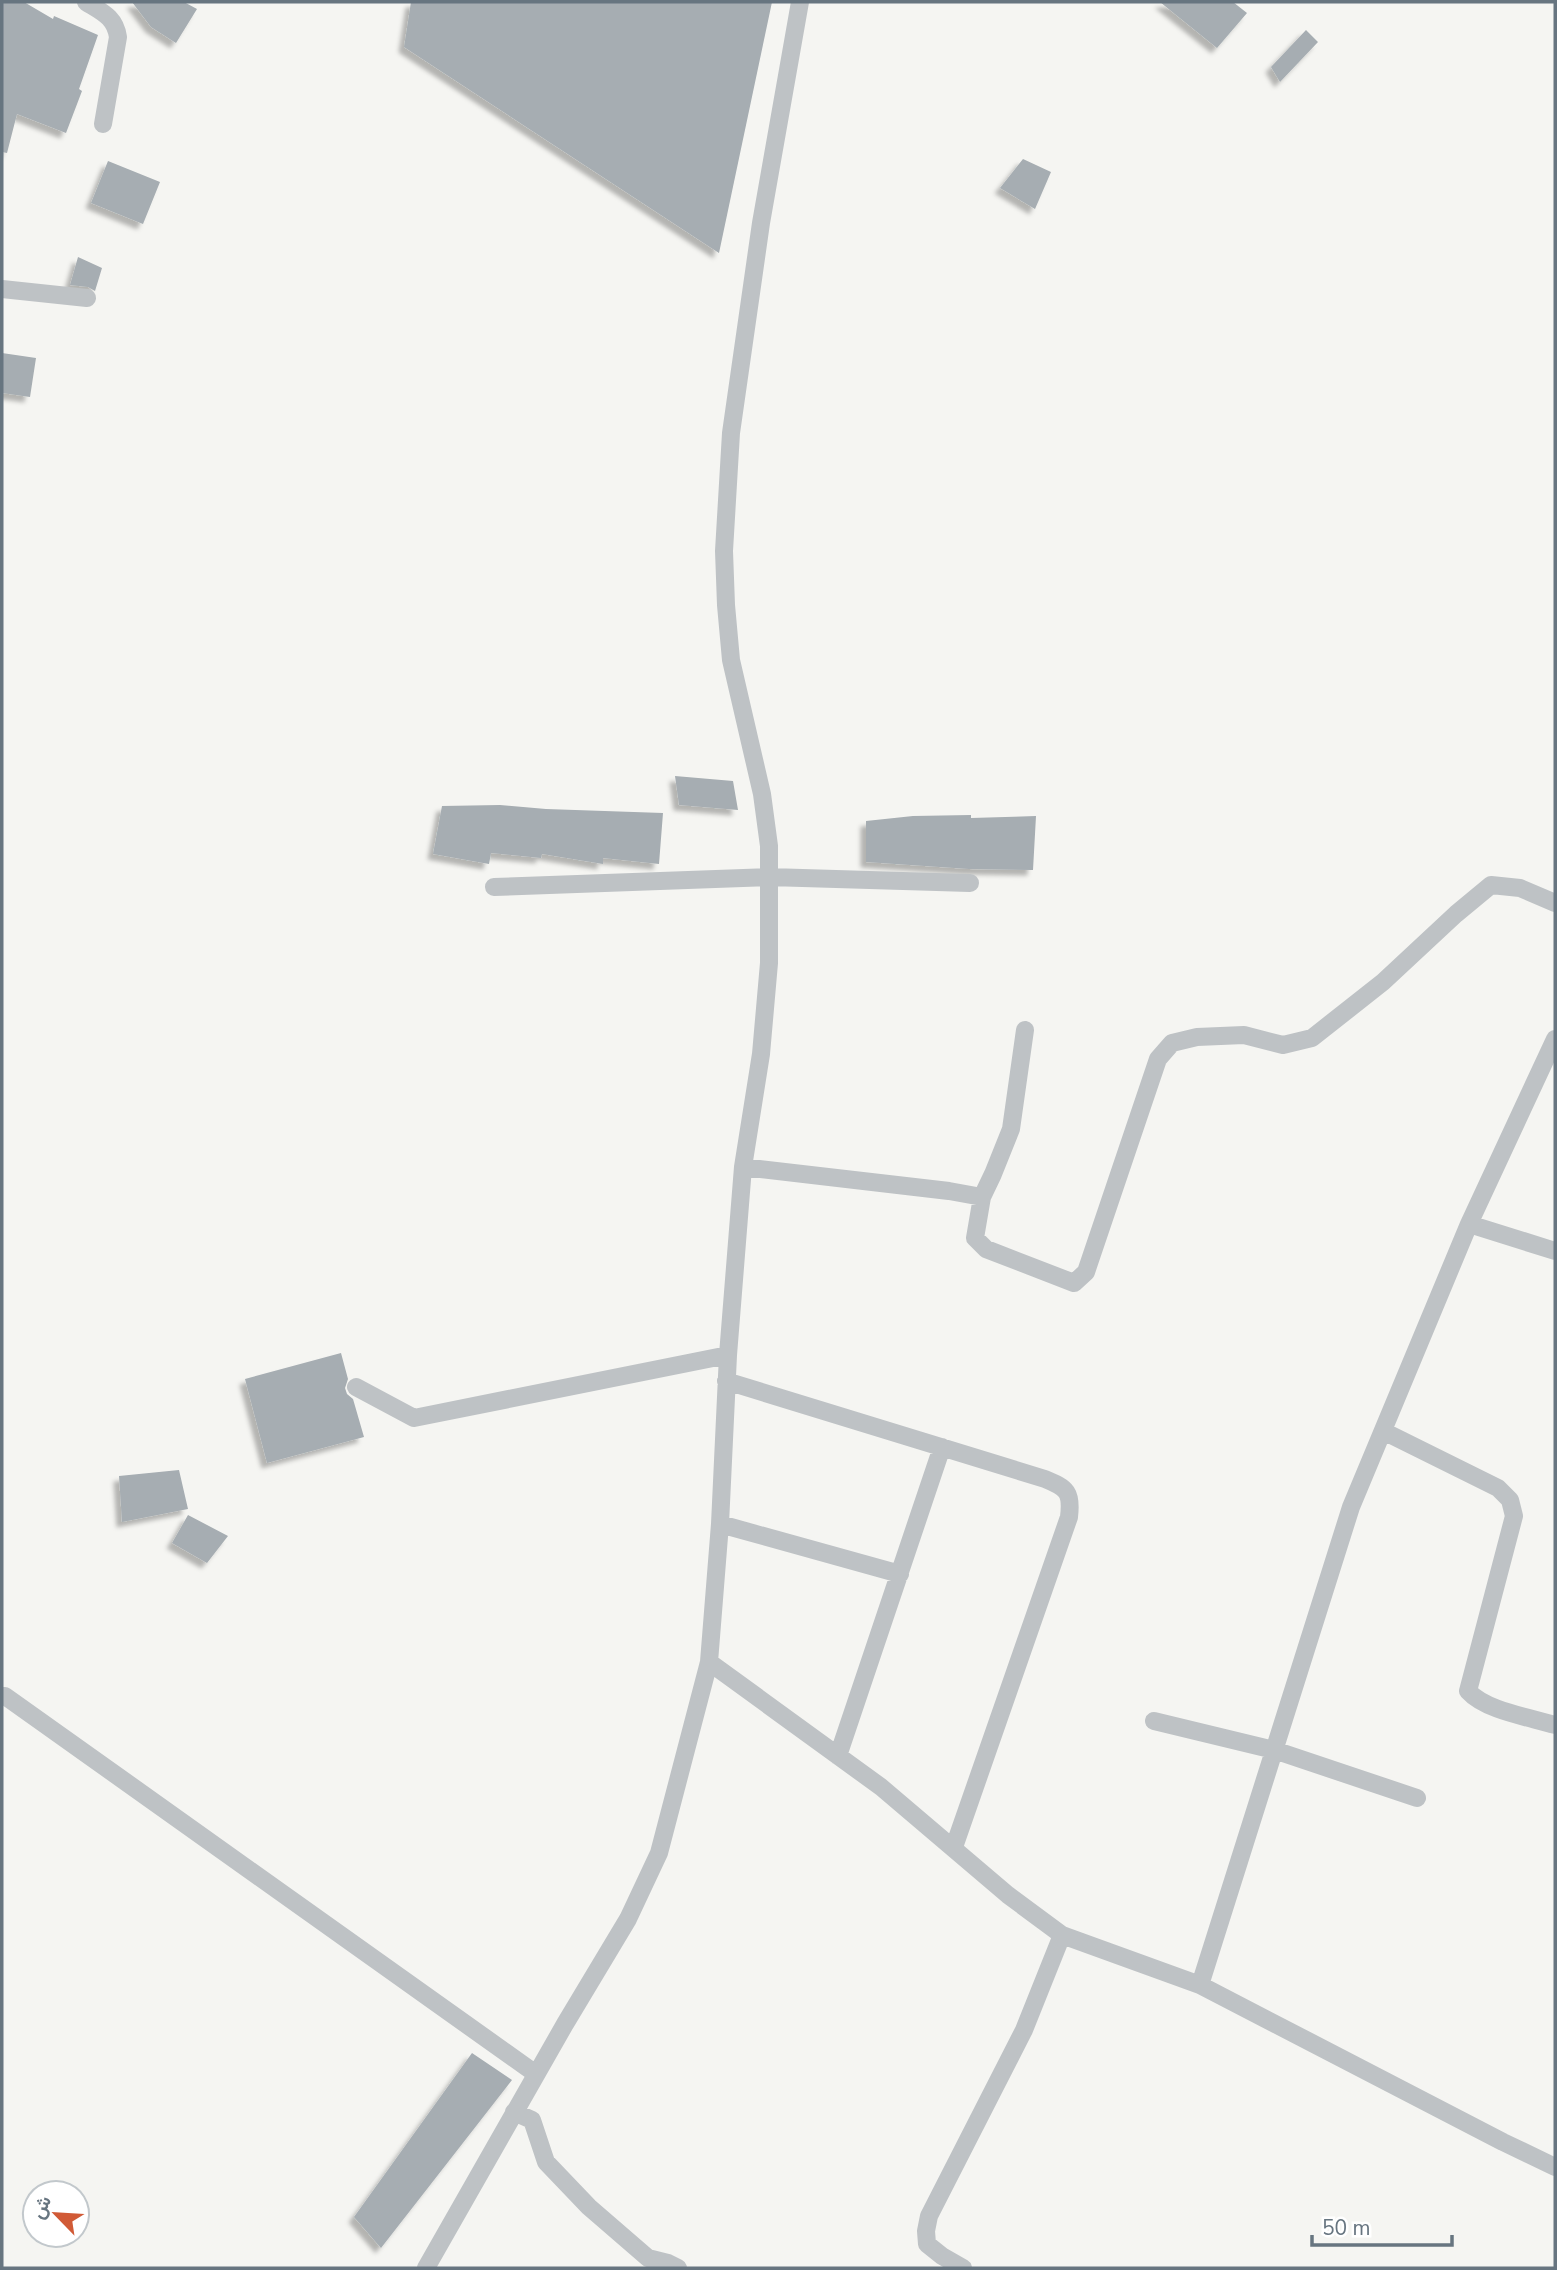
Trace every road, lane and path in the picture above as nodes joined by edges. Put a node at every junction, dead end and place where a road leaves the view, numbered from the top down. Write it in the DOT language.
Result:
graph roads {
  1 [pos="86,2"];
  2 [pos="800,2"];
  3 [pos="103,124"];
  4 [pos="2,289"];
  5 [pos="87,298"];
  6 [pos="769,877"];
  7 [pos="970,883"];
  8 [pos="494,887"];
  9 [pos="1555,903"];
  10 [pos="1025,1030"];
  11 [pos="1555,1039"];
  12 [pos="743,1167"];
  13 [pos="982,1197"];
  14 [pos="1469,1224"];
  15 [pos="1555,1251"];
  16 [pos="728,1355"];
  17 [pos="726,1381"];
  18 [pos="356,1387"];
  19 [pos="1383,1431"];
  20 [pos="942,1447"];
  21 [pos="720,1524"];
  22 [pos="900,1574"];
  23 [pos="709,1662"];
  24 [pos="5,1696"];
  25 [pos="1154,1721"];
  26 [pos="1555,1725"];
  27 [pos="1274,1750"];
  28 [pos="838,1756"];
  29 [pos="1417,1798"];
  30 [pos="954,1847"];
  31 [pos="1062,1935"];
  32 [pos="1199,1985"];
  33 [pos="536,2074"];
  34 [pos="514,2112"];
  35 [pos="1555,2167"];
  36 [pos="426,2268"];
  37 [pos="678,2268"];
  38 [pos="963,2268"];
  1 -- 3 [label="street"];
  2 -- 6 [label="street"];
  4 -- 5 [label="street"];
  6 -- 7 [label="street"];
  6 -- 8 [label="street"];
  6 -- 12 [label="street"];
  9 -- 13 [label="street"];
  10 -- 13 [label="street"];
  11 -- 14 [label="street"];
  12 -- 13 [label="street"];
  12 -- 16 [label="street"];
  14 -- 15 [label="street"];
  14 -- 19 [label="street"];
  16 -- 17 [label="street"];
  16 -- 18 [label="street"];
  17 -- 20 [label="street"];
  17 -- 21 [label="street"];
  19 -- 26 [label="street"];
  19 -- 27 [label="street"];
  20 -- 22 [label="street"];
  20 -- 30 [label="street"];
  21 -- 22 [label="street"];
  21 -- 23 [label="street"];
  22 -- 28 [label="street"];
  23 -- 28 [label="street"];
  23 -- 33 [label="street"];
  24 -- 33 [label="street"];
  25 -- 27 [label="street"];
  27 -- 29 [label="street"];
  27 -- 32 [label="street"];
  28 -- 30 [label="street"];
  30 -- 31 [label="street"];
  31 -- 32 [label="street"];
  31 -- 38 [label="street"];
  32 -- 35 [label="street"];
  33 -- 34 [label="street"];
  34 -- 36 [label="street"];
  34 -- 37 [label="street"];
}
